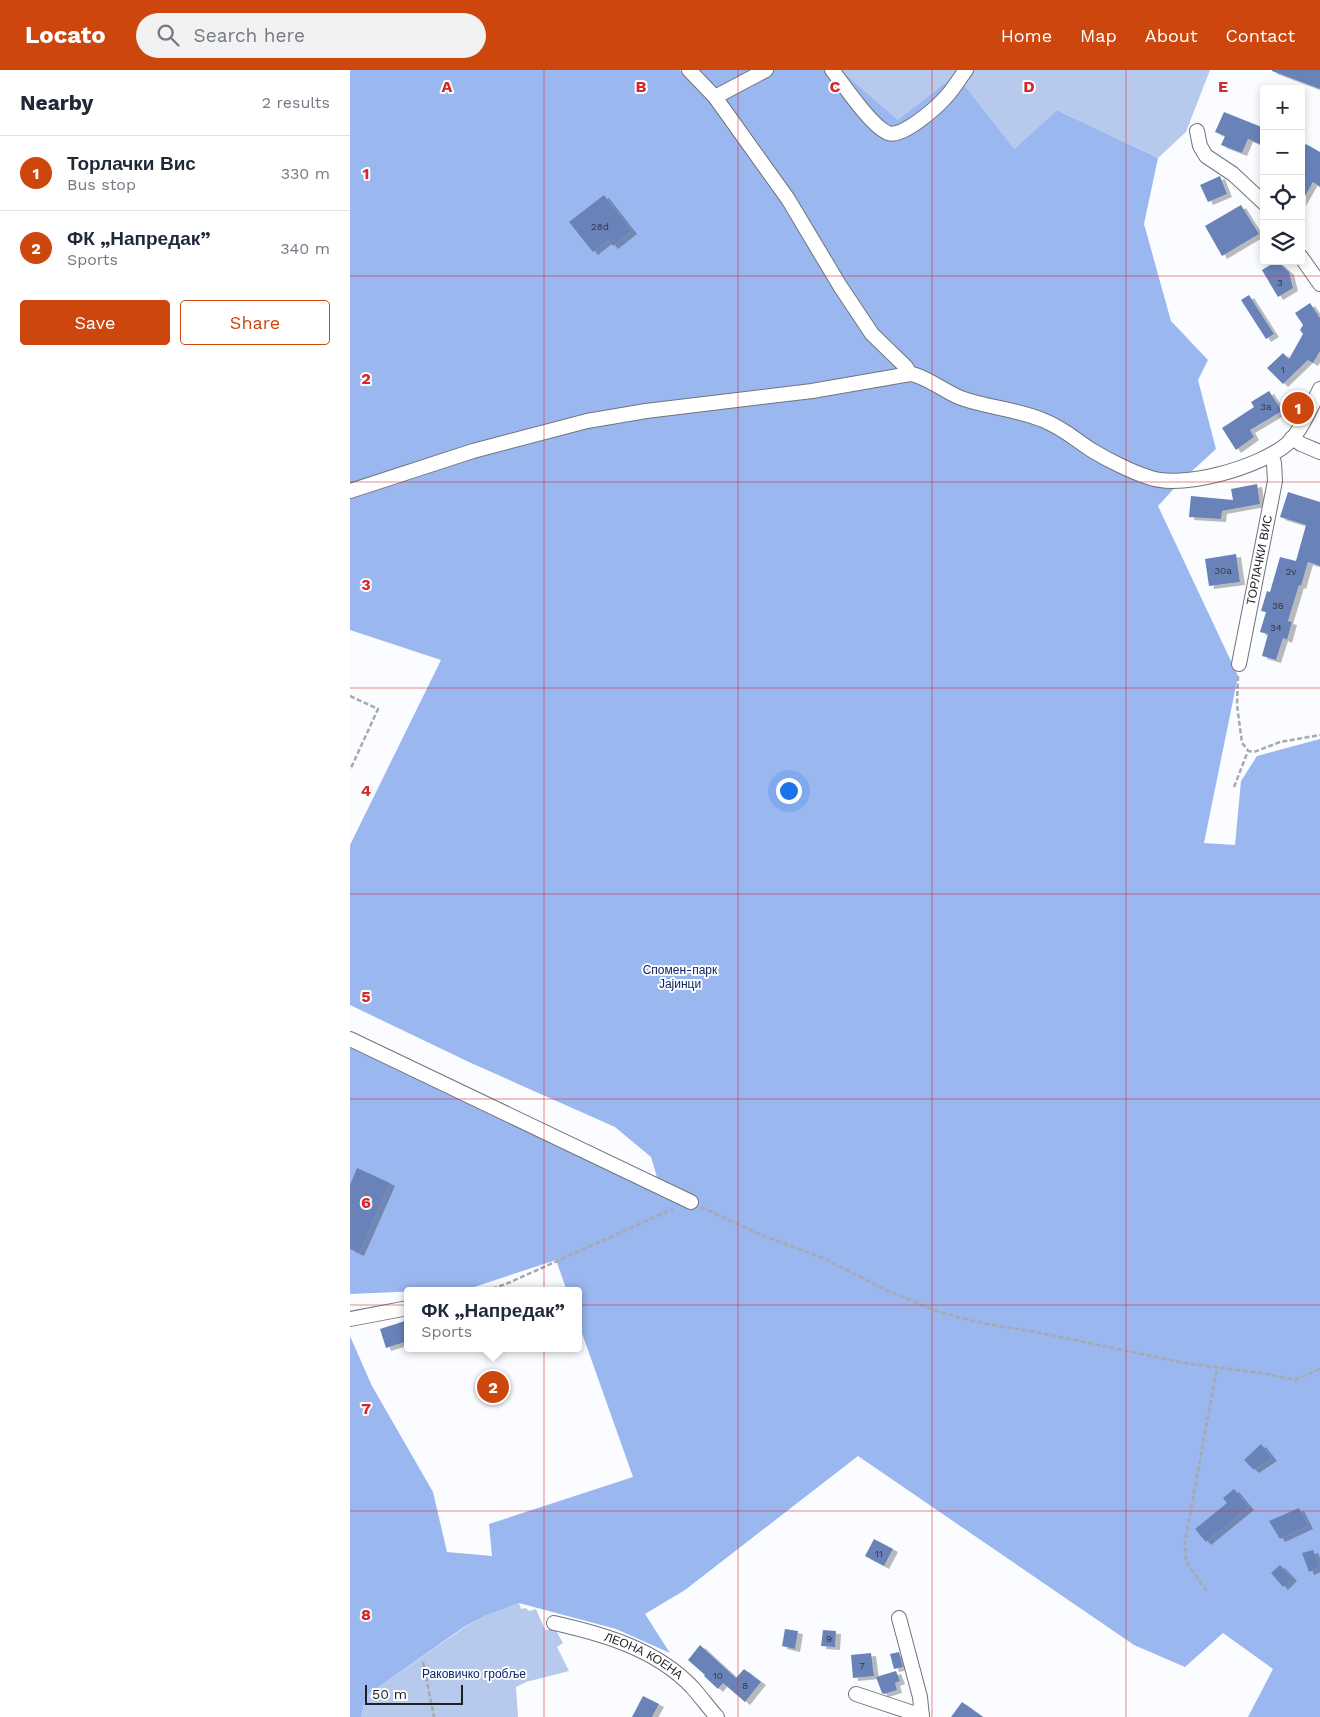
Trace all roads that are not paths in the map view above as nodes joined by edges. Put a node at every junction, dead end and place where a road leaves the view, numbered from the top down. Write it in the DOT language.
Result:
graph roads {
  1 [pos="689,70"];
  2 [pos="766,70"];
  3 [pos="832,70"];
  4 [pos="966,70"];
  5 [pos="715,97"];
  6 [pos="1196,131"];
  7 [pos="1260,199"];
  8 [pos="1305,263"];
  9 [pos="1320,284"];
  10 [pos="910,374"];
  11 [pos="1320,389"];
  12 [pos="1292,438"];
  13 [pos="1320,452"];
  14 [pos="1271,455"];
  15 [pos="350,491"];
  16 [pos="1239,664"];
  17 [pos="350,1039"];
  18 [pos="691,1202"];
  19 [pos="404,1309"];
  20 [pos="350,1319"];
  21 [pos="899,1618"];
  22 [pos="554,1623"];
  23 [pos="856,1694"];
  24 [pos="922,1716"];
  25 [pos="717,1717"];
  1 -- 5 [label="street"];
  2 -- 5 [label="street"];
  3 -- 4 [label="street"];
  5 -- 10 [label="street"];
  6 -- 7 [label="street"];
  8 -- 9 [label="street"];
  10 -- 14 [label="street"];
  10 -- 15 [label="street"];
  11 -- 12 [label="street"];
  12 -- 13 [label="street"];
  12 -- 14 [label="street"];
  14 -- 16 [label="street, ТОРЛАЧКИ ВИС"];
  17 -- 18 [label="street"];
  19 -- 20 [label="street"];
  21 -- 24 [label="street"];
  22 -- 25 [label="street, ЛЕОНА КОЕНА"];
  23 -- 24 [label="street"];
}
